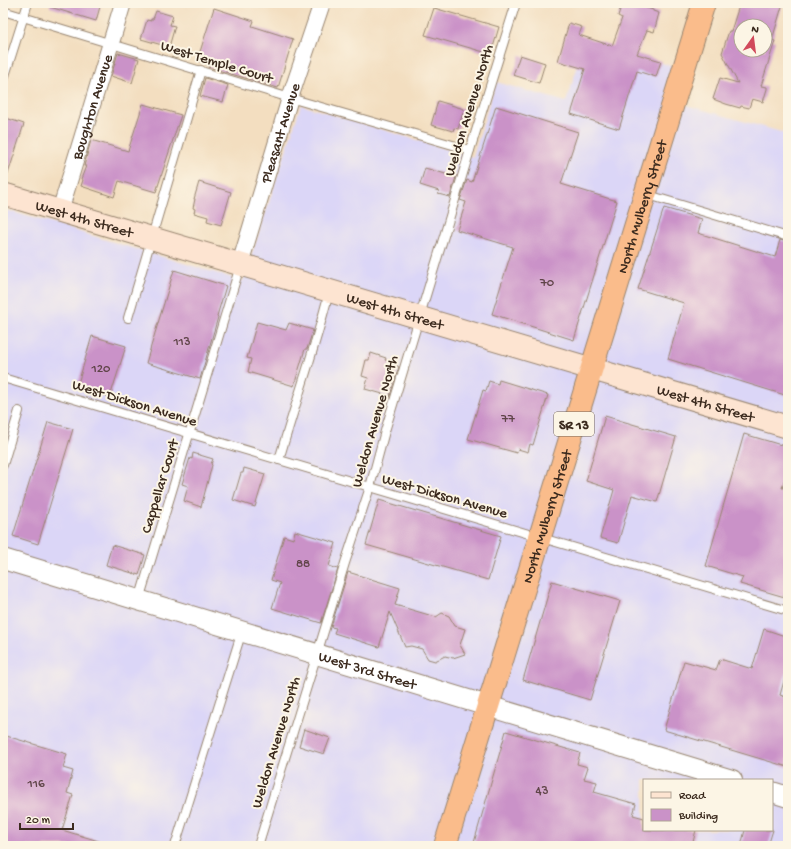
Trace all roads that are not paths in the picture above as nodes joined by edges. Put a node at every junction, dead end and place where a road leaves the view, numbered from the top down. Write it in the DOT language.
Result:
graph roads {
  1 [pos="28,3"];
  2 [pos="123,3"];
  3 [pos="322,3"];
  4 [pos="516,3"];
  5 [pos="704,3"];
  6 [pos="3,11"];
  7 [pos="23,17"];
  8 [pos="111,43"];
  9 [pos="201,70"];
  10 [pos="3,82"];
  11 [pos="290,98"];
  12 [pos="470,150"];
  13 [pos="3,194"];
  14 [pos="645,194"];
  15 [pos="60,211"];
  16 [pos="788,237"];
  17 [pos="152,238"];
  18 [pos="240,264"];
  19 [pos="330,291"];
  20 [pos="128,318"];
  21 [pos="420,318"];
  22 [pos="591,369"];
  23 [pos="3,378"];
  24 [pos="19,411"];
  25 [pos="788,427"];
  26 [pos="190,433"];
  27 [pos="4,460"];
  28 [pos="279,460"];
  29 [pos="370,487"];
  30 [pos="540,538"];
  31 [pos="3,559"];
  32 [pos="139,600"];
  33 [pos="788,612"];
  34 [pos="242,631"];
  35 [pos="317,654"];
  36 [pos="488,706"];
  37 [pos="729,779"];
  38 [pos="773,792"];
  39 [pos="788,797"];
  40 [pos="175,846"];
  41 [pos="258,846"];
  42 [pos="445,846"];
  1 -- 7 [label="lane"];
  2 -- 8 [label="street, Boughton Avenue"];
  3 -- 11 [label="street, Pleasant Avenue"];
  4 -- 12 [label="lane, Weldon Avenue North"];
  5 -- 14 [label="highway, North Mulberry Street / SR 13"];
  6 -- 7 [label="lane, West Temple Court"];
  7 -- 8 [label="lane, West Temple Court"];
  7 -- 10 [label="lane"];
  8 -- 9 [label="lane, West Temple Court"];
  8 -- 15 [label="street, Boughton Avenue"];
  9 -- 11 [label="lane, West Temple Court"];
  9 -- 17 [label="lane"];
  11 -- 12 [label="lane, West Temple Court"];
  11 -- 18 [label="street, Pleasant Avenue"];
  12 -- 21 [label="lane, Weldon Avenue North"];
  13 -- 15 [label="main road, West 4th Street"];
  14 -- 16 [label="lane"];
  14 -- 22 [label="highway, North Mulberry Street / SR 13"];
  15 -- 17 [label="main road, West 4th Street"];
  17 -- 18 [label="main road, West 4th Street"];
  17 -- 20 [label="lane"];
  18 -- 19 [label="main road, West 4th Street"];
  18 -- 26 [label="lane, Cappellar Court"];
  19 -- 21 [label="main road, West 4th Street"];
  19 -- 28 [label="lane"];
  21 -- 22 [label="main road, West 4th Street"];
  21 -- 29 [label="lane, Weldon Avenue North"];
  22 -- 25 [label="main road, West 4th Street"];
  22 -- 30 [label="highway, North Mulberry Street / SR 13"];
  23 -- 26 [label="lane, West Dickson Avenue"];
  24 -- 27 [label="lane"];
  26 -- 28 [label="lane, West Dickson Avenue"];
  26 -- 32 [label="lane, Cappellar Court"];
  28 -- 29 [label="lane, West Dickson Avenue"];
  29 -- 30 [label="lane, West Dickson Avenue"];
  29 -- 35 [label="lane, Weldon Avenue North"];
  30 -- 33 [label="lane, West Dickson Avenue"];
  30 -- 36 [label="highway, North Mulberry Street / SR 13"];
  31 -- 32 [label="street, West 3rd Street"];
  32 -- 34 [label="street, West 3rd Street"];
  34 -- 35 [label="street, West 3rd Street"];
  34 -- 40 [label="lane"];
  35 -- 36 [label="street, West 3rd Street"];
  35 -- 41 [label="lane, Weldon Avenue North"];
  36 -- 37 [label="street, West 3rd Street"];
  36 -- 42 [label="highway, North Mulberry Street / SR 13"];
  38 -- 39 [label="street"];
}
